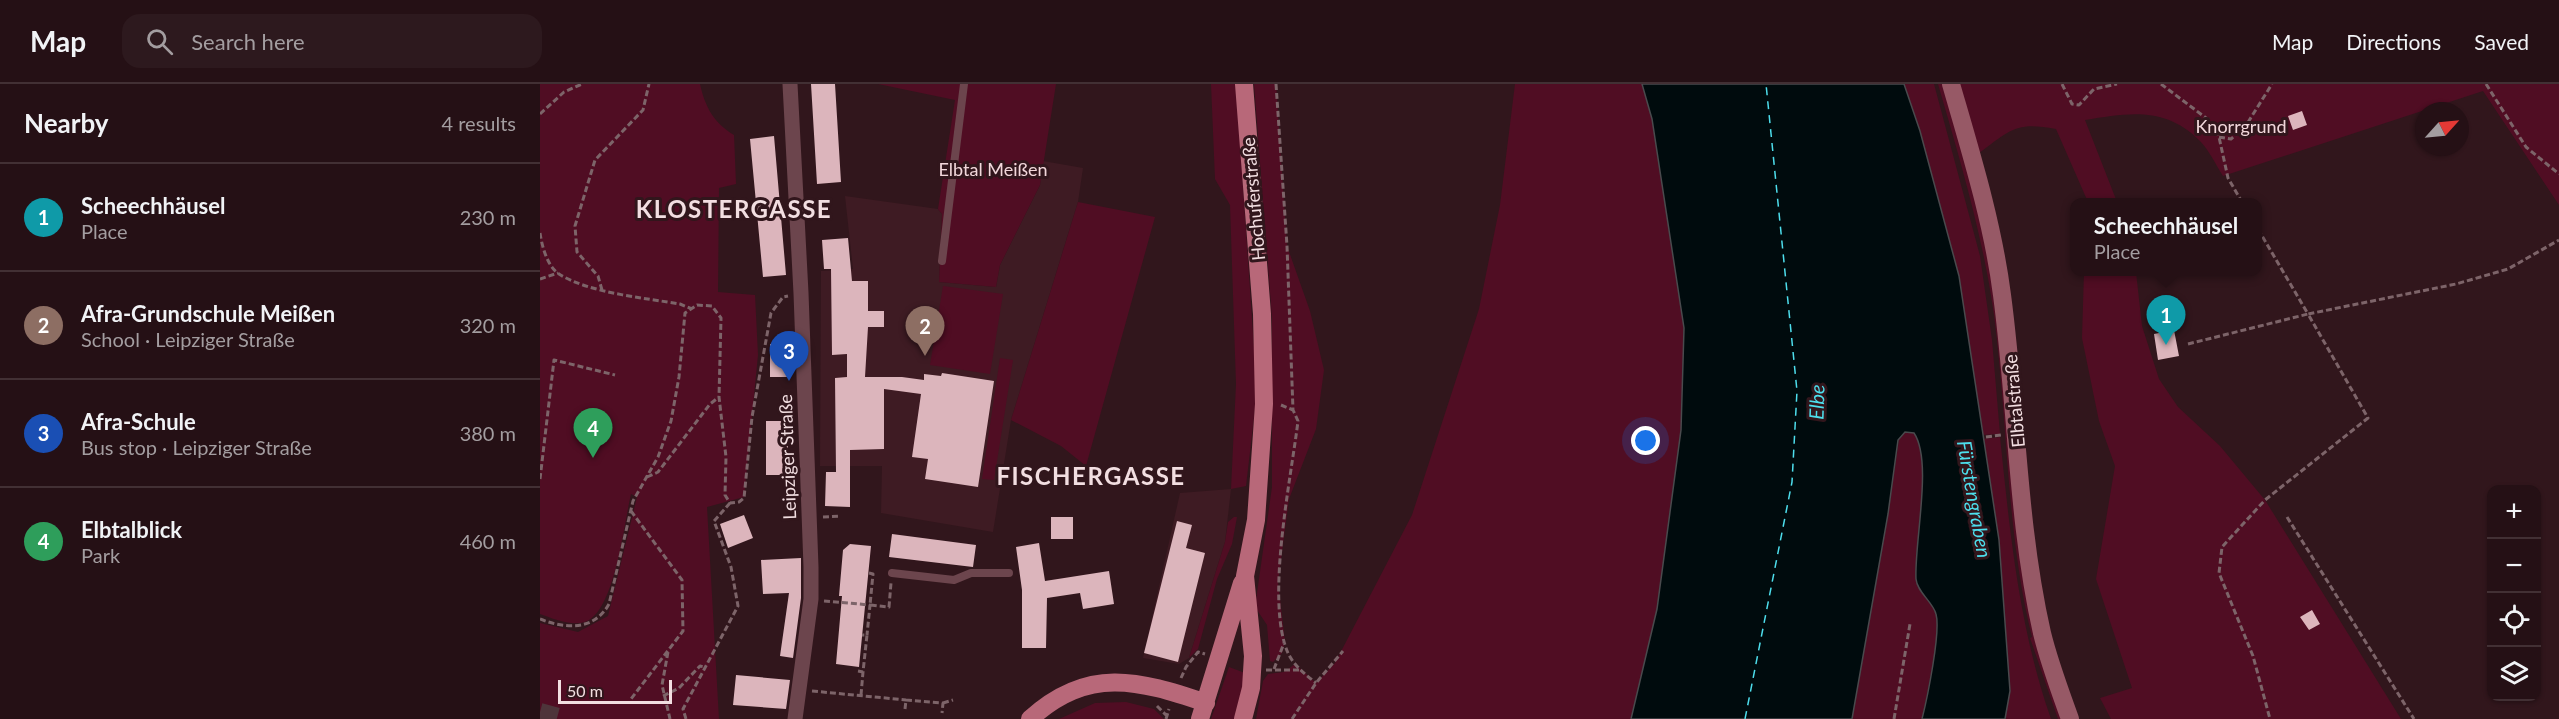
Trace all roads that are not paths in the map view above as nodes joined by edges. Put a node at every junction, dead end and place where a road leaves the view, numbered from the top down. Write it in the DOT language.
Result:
graph roads {
  1 [pos="790,84"];
  2 [pos="964,84"];
  3 [pos="1244,84"];
  4 [pos="1951,84"];
  5 [pos="942,261"];
  6 [pos="892,573"];
  7 [pos="1009,573"];
  8 [pos="1245,576"];
  9 [pos="1203,711"];
  10 [pos="795,719"];
  11 [pos="1030,719"];
  12 [pos="1243,719"];
  13 [pos="2070,719"];
  1 -- 10 [label="street, Leipziger Straße"];
  2 -- 5 [label="lane"];
  3 -- 8 [label="main road, Hochuferstraße"];
  4 -- 13 [label="street, Elbtalstraße"];
  6 -- 7 [label="lane"];
  8 -- 9 [label="main road"];
  8 -- 12 [label="main road"];
  9 -- 11 [label="main road"];
}
